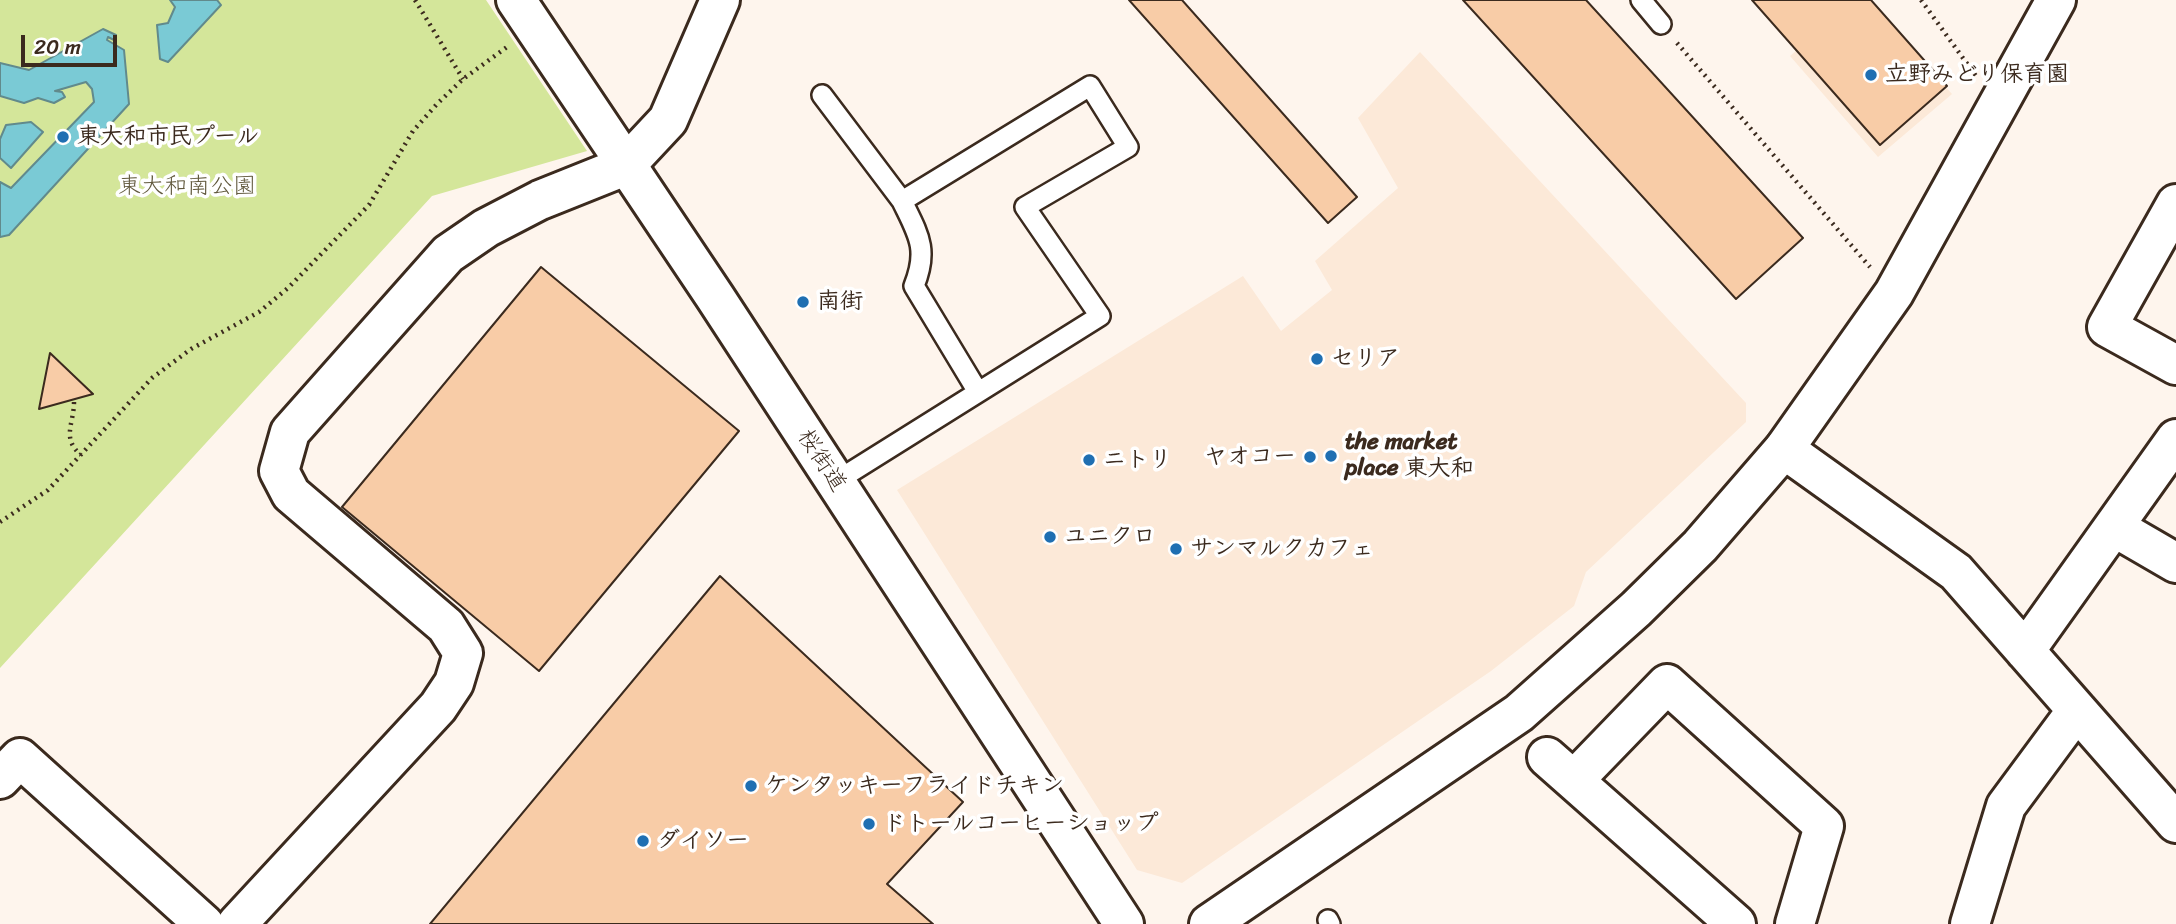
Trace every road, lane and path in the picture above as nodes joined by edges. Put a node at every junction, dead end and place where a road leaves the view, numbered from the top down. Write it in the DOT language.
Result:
graph roads {
  1 [pos="415,0"];
  2 [pos="720,0"];
  3 [pos="1641,0"];
  4 [pos="1921,0"];
  5 [pos="2056,0"];
  6 [pos="525,14"];
  7 [pos="1661,24"];
  8 [pos="463,79"];
  9 [pos="822,95"];
  10 [pos="1999,104"];
  11 [pos="625,166"];
  12 [pos="902,201"];
  13 [pos="2176,204"];
  14 [pos="1894,293"];
  15 [pos="2176,365"];
  16 [pos="978,392"];
  17 [pos="74,402"];
  18 [pos="2176,439"];
  19 [pos="1784,449"];
  20 [pos="81,455"];
  21 [pos="835,482"];
  22 [pos="0,522"];
  23 [pos="2114,527"];
  24 [pos="2176,563"];
  25 [pos="2025,651"];
  26 [pos="2077,710"];
  27 [pos="0,779"];
  28 [pos="2176,823"];
  29 [pos="204,924"];
  30 [pos="237,924"];
  31 [pos="1124,924"];
  32 [pos="1209,924"];
  33 [pos="1736,924"];
  34 [pos="1795,924"];
  35 [pos="1970,924"];
  1 -- 8 [label="path"];
  2 -- 11 [label="street"];
  3 -- 7 [label="lane"];
  4 -- 10 [label="path"];
  5 -- 10 [label="street"];
  6 -- 8 [label="path"];
  6 -- 11 [label="street, 桜街道"];
  7 -- 14 [label="path"];
  8 -- 20 [label="path"];
  9 -- 12 [label="lane"];
  10 -- 14 [label="street"];
  11 -- 21 [label="street, 桜街道"];
  11 -- 30 [label="street"];
  12 -- 16 [label="lane"];
  12 -- 16 [label="lane"];
  13 -- 15 [label="street"];
  14 -- 19 [label="street"];
  16 -- 21 [label="lane"];
  17 -- 20 [label="path"];
  18 -- 23 [label="street"];
  19 -- 25 [label="street"];
  19 -- 32 [label="street"];
  20 -- 22 [label="path"];
  21 -- 31 [label="street, 桜街道"];
  23 -- 24 [label="street"];
  23 -- 25 [label="street"];
  25 -- 26 [label="street"];
  26 -- 28 [label="street"];
  26 -- 35 [label="street"];
  27 -- 29 [label="street"];
  33 -- 34 [label="street"];
}
